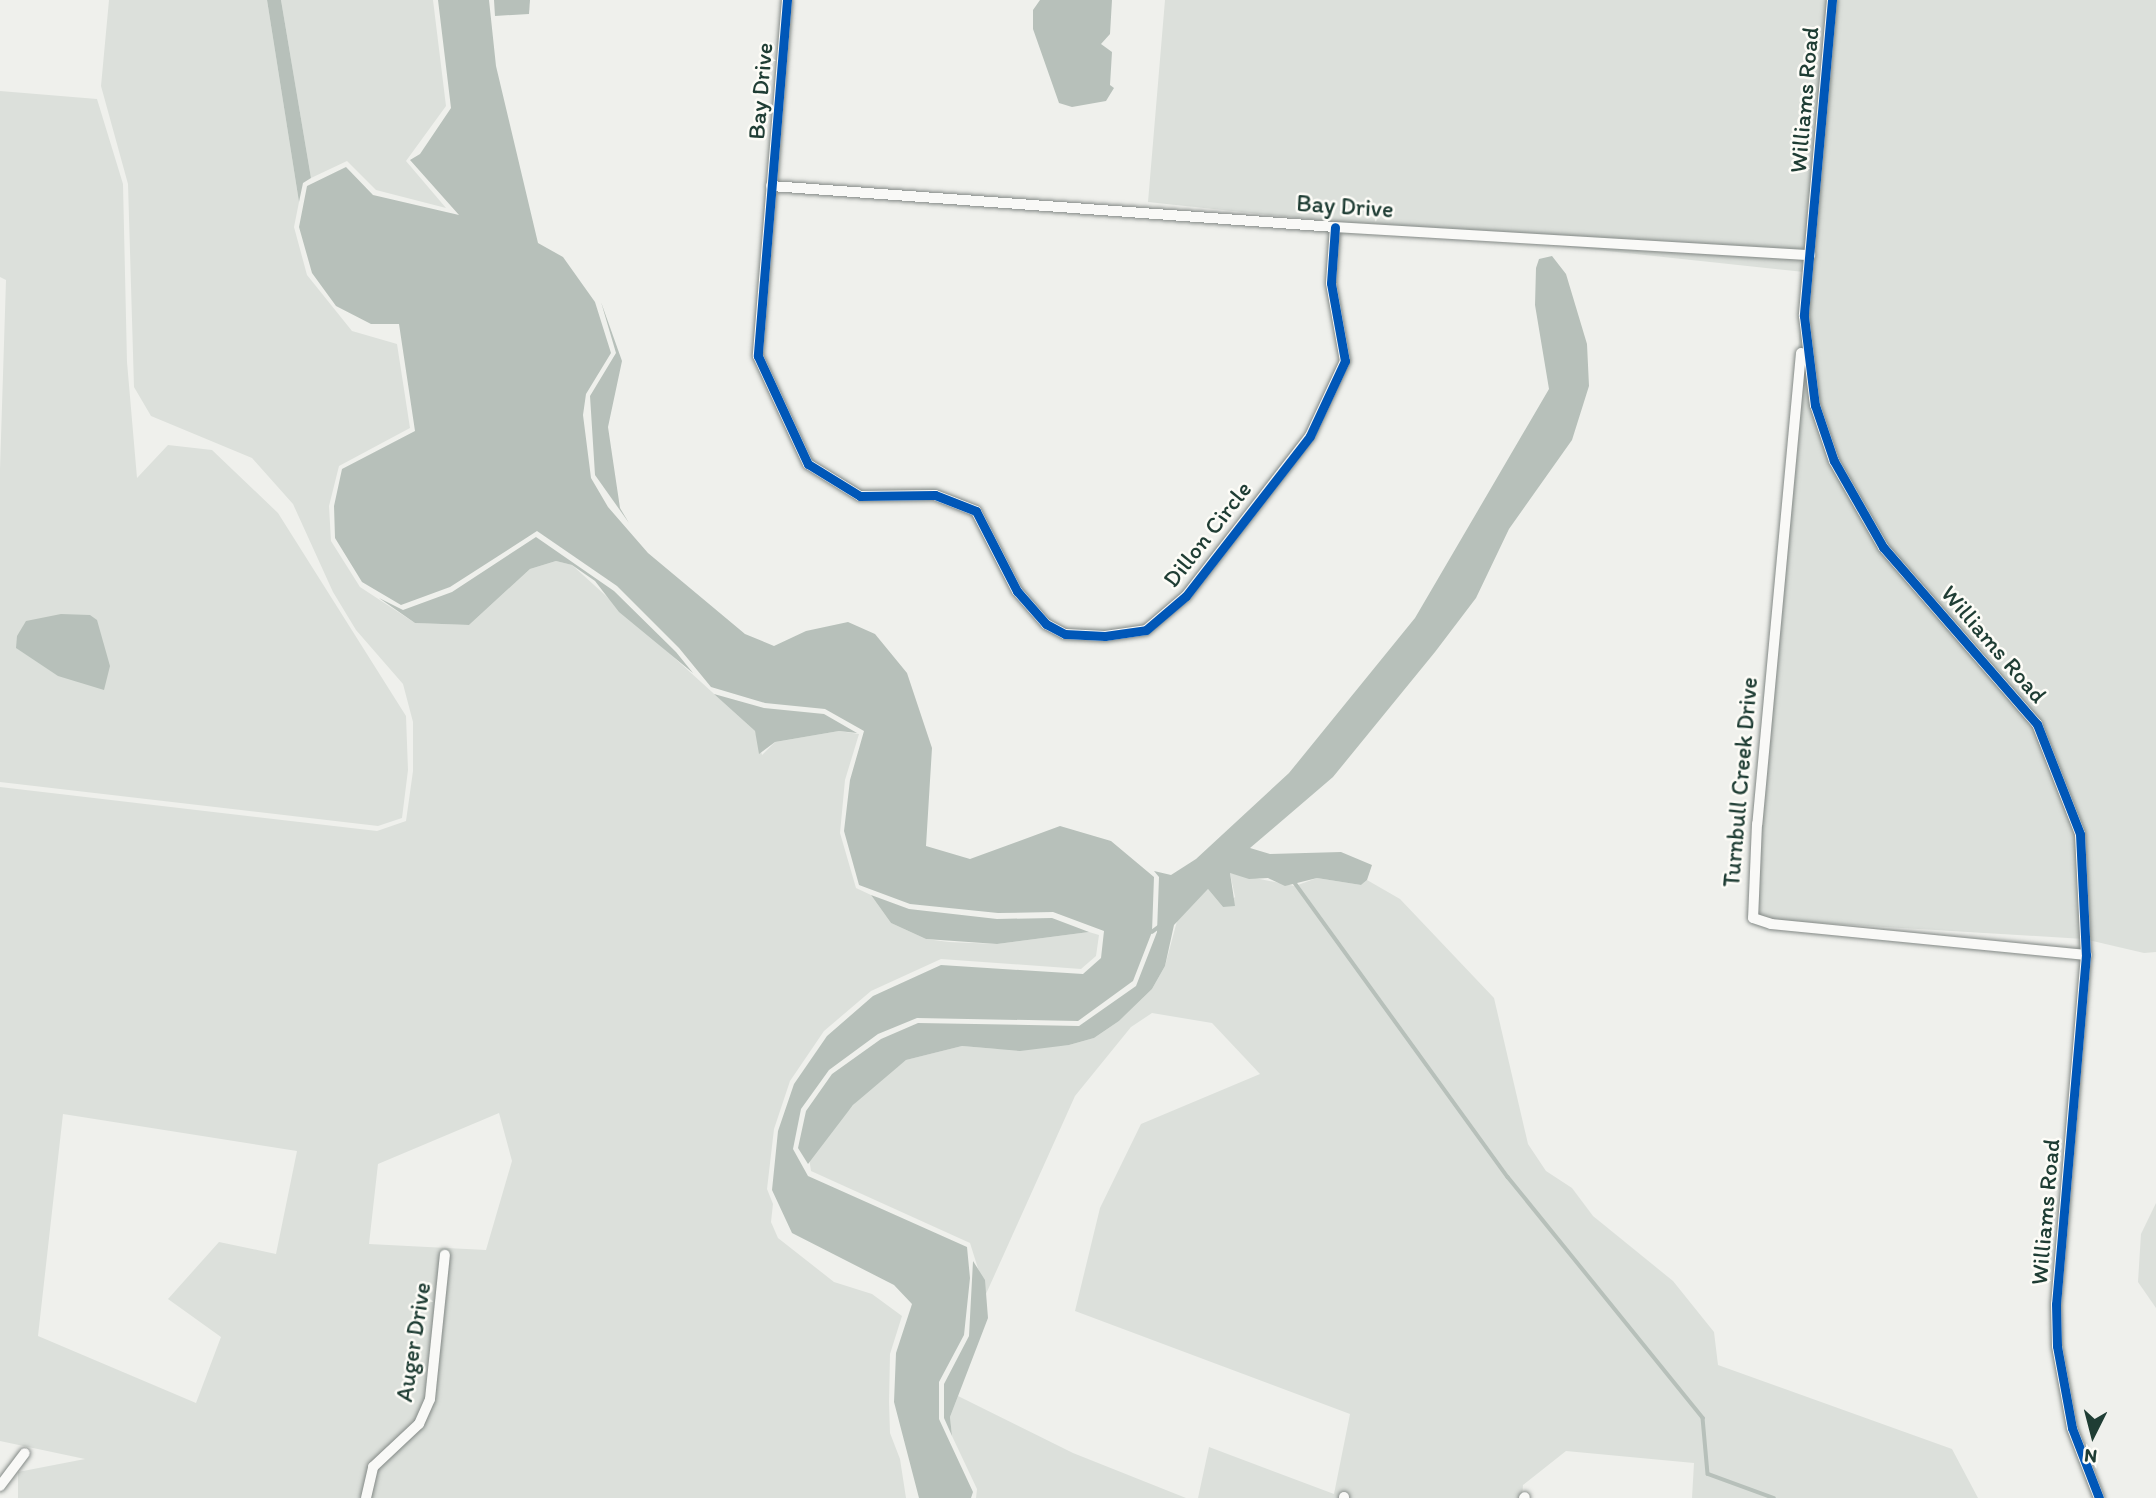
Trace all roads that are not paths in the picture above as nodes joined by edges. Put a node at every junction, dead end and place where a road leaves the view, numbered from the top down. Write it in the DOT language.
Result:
graph roads {
  1 [pos="787,0"];
  2 [pos="1832,0"];
  3 [pos="771,186"];
  4 [pos="1335,227"];
  5 [pos="1810,255"];
  6 [pos="1804,316"];
  7 [pos="2086,955"];
  8 [pos="445,1255"];
  9 [pos="25,1453"];
  10 [pos="0,1486"];
  11 [pos="366,1498"];
  12 [pos="2099,1498"];
  1 -- 3 [label="street, Bay Drive"];
  2 -- 5 [label="street, Williams Road"];
  3 -- 4 [label="street, Bay Drive"];
  3 -- 4 [label="street, Dillon Circle"];
  4 -- 5 [label="street, Bay Drive"];
  5 -- 6 [label="street, Williams Road"];
  6 -- 7 [label="street, Williams Road"];
  6 -- 7 [label="street, Turnbull Creek Drive"];
  7 -- 12 [label="street, Williams Road"];
  8 -- 11 [label="street, Auger Drive"];
  9 -- 10 [label="street"];
}
